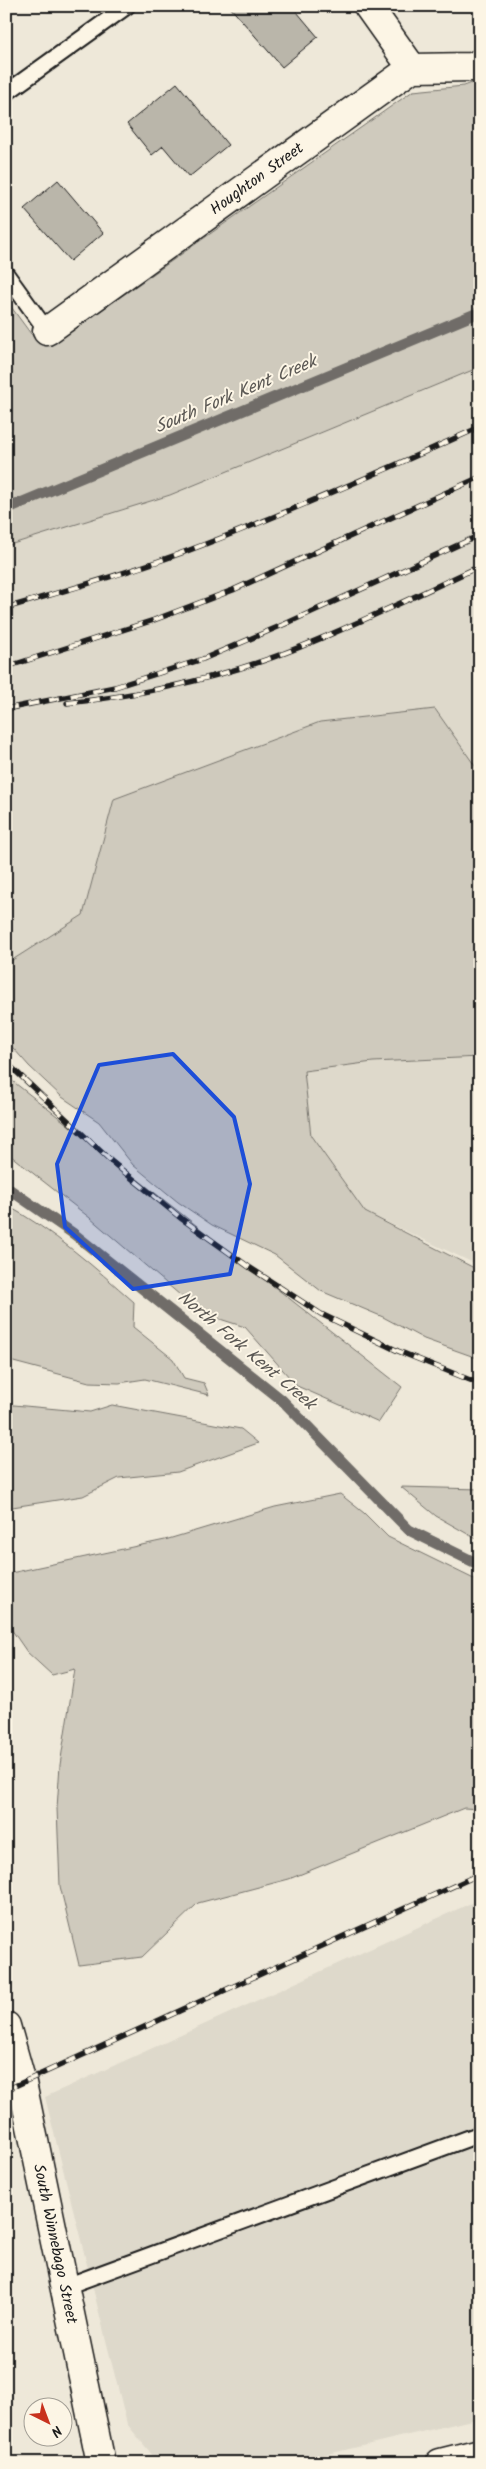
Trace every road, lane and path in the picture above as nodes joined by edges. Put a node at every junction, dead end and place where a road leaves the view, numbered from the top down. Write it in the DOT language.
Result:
graph roads {
  1 [pos="127,6"];
  2 [pos="368,6"];
  3 [pos="480,62"];
  4 [pos="412,68"];
  5 [pos="6,93"];
  6 [pos="6,274"];
  7 [pos="46,331"];
  8 [pos="6,2026"];
  9 [pos="480,2134"];
  10 [pos="64,2287"];
  11 [pos="480,2453"];
  12 [pos="101,2463"];
  13 [pos="440,2463"];
  1 -- 5 [label="lane"];
  2 -- 4 [label="street"];
  3 -- 4 [label="street"];
  4 -- 7 [label="street, Houghton Street"];
  6 -- 7 [label="lane"];
  8 -- 10 [label="street, South Winnebago Street"];
  9 -- 10 [label="lane"];
  10 -- 12 [label="street, South Winnebago Street"];
  11 -- 13 [label="street"];
}
